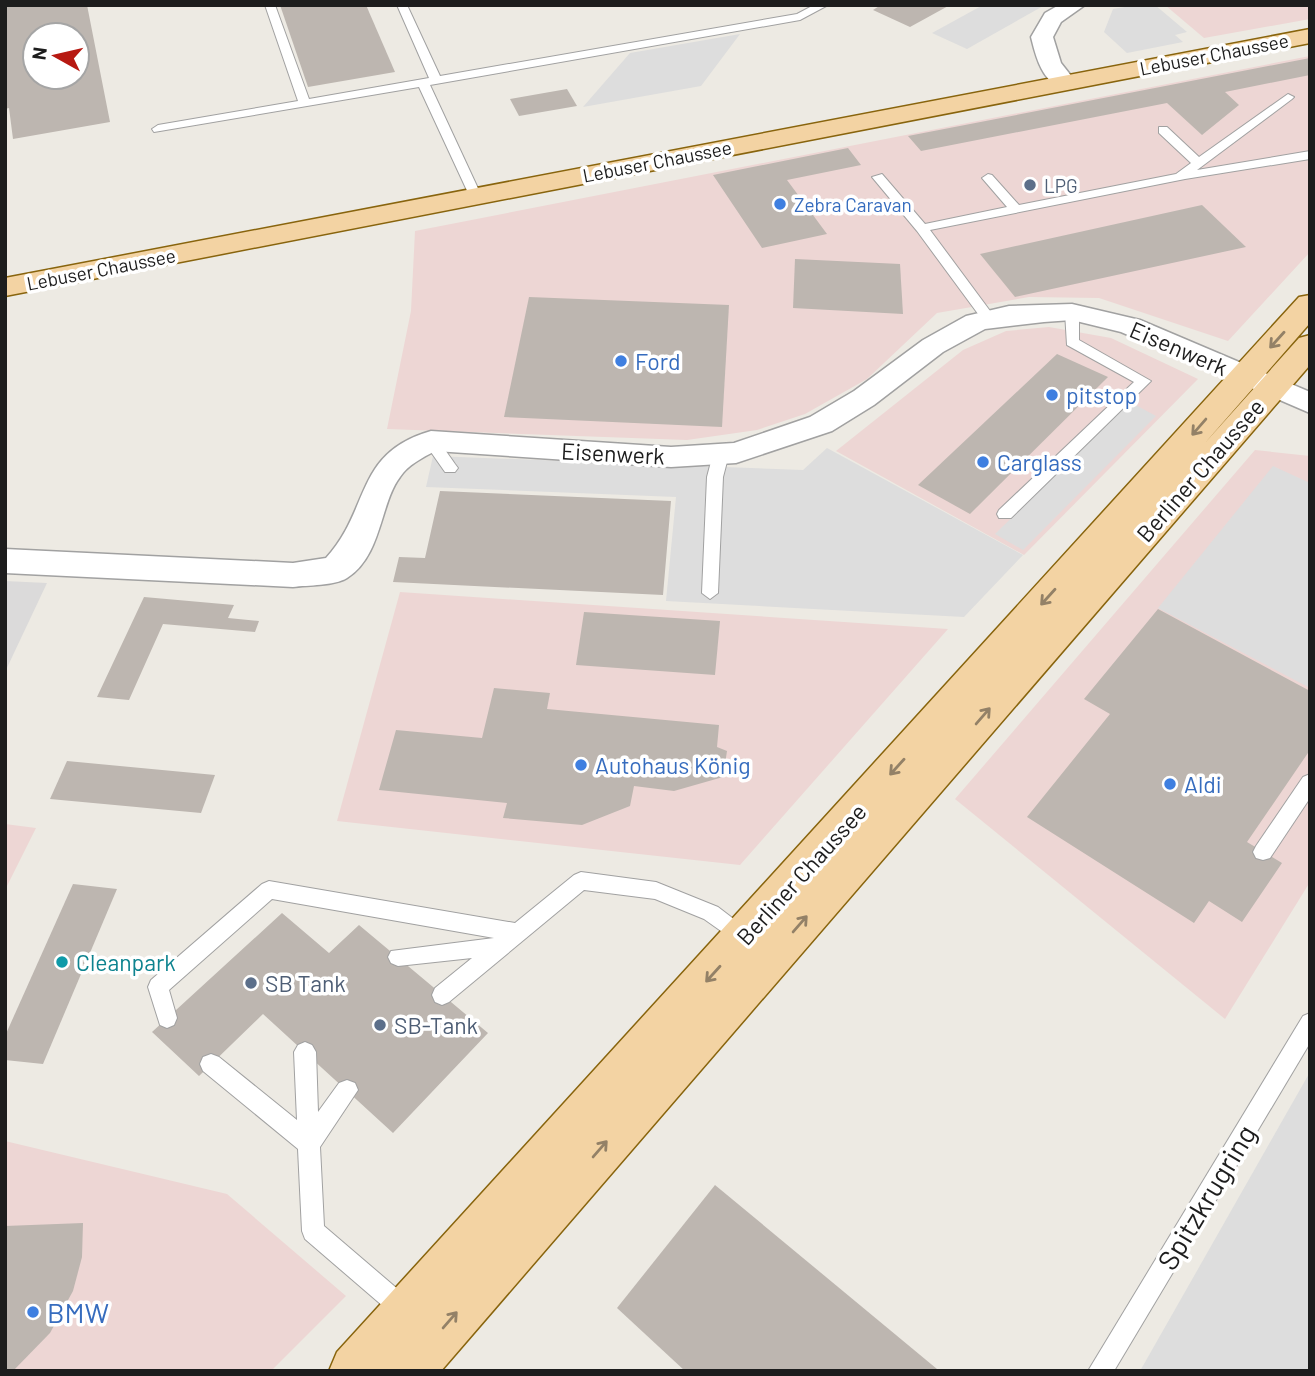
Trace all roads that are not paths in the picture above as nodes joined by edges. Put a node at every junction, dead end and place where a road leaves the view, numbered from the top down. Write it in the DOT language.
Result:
graph roads {
  1 [pos="270,5"];
  2 [pos="402,5"];
  3 [pos="823,5"];
  4 [pos="1075,5"];
  5 [pos="1310,36"];
  6 [pos="430,82"];
  7 [pos="1065,82"];
  8 [pos="1287,97"];
  9 [pos="305,103"];
  10 [pos="158,129"];
  11 [pos="1163,130"];
  12 [pos="1310,155"];
  13 [pos="1199,163"];
  14 [pos="878,177"];
  15 [pos="1180,177"];
  16 [pos="988,178"];
  17 [pos="476,197"];
  18 [pos="1016,210"];
  19 [pos="922,229"];
  20 [pos="5,287"];
  21 [pos="1310,304"];
  22 [pos="1072,312"];
  23 [pos="989,319"];
  24 [pos="1310,345"];
  25 [pos="1276,389"];
  26 [pos="431,441"];
  27 [pos="721,454"];
  28 [pos="450,468"];
  29 [pos="1005,514"];
  30 [pos="5,561"];
  31 [pos="710,593"];
  32 [pos="1310,782"];
  33 [pos="1263,852"];
  34 [pos="510,939"];
  35 [pos="756,949"];
  36 [pos="398,957"];
  37 [pos="442,995"];
  38 [pos="167,1018"];
  39 [pos="1310,1023"];
  40 [pos="305,1052"];
  41 [pos="211,1064"];
  42 [pos="347,1090"];
  43 [pos="309,1144"];
  44 [pos="408,1313"];
  45 [pos="356,1371"];
  46 [pos="404,1371"];
  47 [pos="1100,1371"];
  1 -- 9 [label="lane"];
  2 -- 6 [label="lane"];
  3 -- 6 [label="lane"];
  4 -- 7 [label="street"];
  5 -- 7 [label="main road, Lebuser Chaussee"];
  6 -- 9 [label="lane"];
  6 -- 17 [label="lane"];
  7 -- 17 [label="main road, Lebuser Chaussee"];
  8 -- 13 [label="lane"];
  9 -- 10 [label="lane"];
  11 -- 13 [label="lane"];
  12 -- 15 [label="lane"];
  13 -- 15 [label="lane"];
  14 -- 19 [label="lane"];
  15 -- 18 [label="lane"];
  16 -- 18 [label="lane"];
  17 -- 20 [label="main road, Lebuser Chaussee"];
  18 -- 19 [label="lane"];
  19 -- 23 [label="lane"];
  21 -- 25 [label="main road, Berliner Chaussee, one-way"];
  22 -- 23 [label="street, Eisenwerk"];
  22 -- 25 [label="street, Eisenwerk"];
  22 -- 29 [label="lane"];
  23 -- 27 [label="street, Eisenwerk"];
  24 -- 25 [label="main road, Berliner Chaussee"];
  25 -- 35 [label="main road, Berliner Chaussee"];
  26 -- 27 [label="street, Eisenwerk"];
  26 -- 28 [label="lane"];
  26 -- 30 [label="street"];
  27 -- 31 [label="lane"];
  32 -- 33 [label="lane"];
  34 -- 35 [label="lane"];
  34 -- 36 [label="lane"];
  34 -- 37 [label="lane"];
  34 -- 38 [label="lane"];
  35 -- 44 [label="main road, Berliner Chaussee, one-way"];
  46 -- 35 [label="main road, Berliner Chaussee, one-way"];
  39 -- 47 [label="lane, Spitzkrugring"];
  40 -- 43 [label="lane"];
  41 -- 43 [label="lane"];
  42 -- 43 [label="lane"];
  43 -- 44 [label="lane"];
  44 -- 45 [label="main road, Berliner Chaussee"];
}
